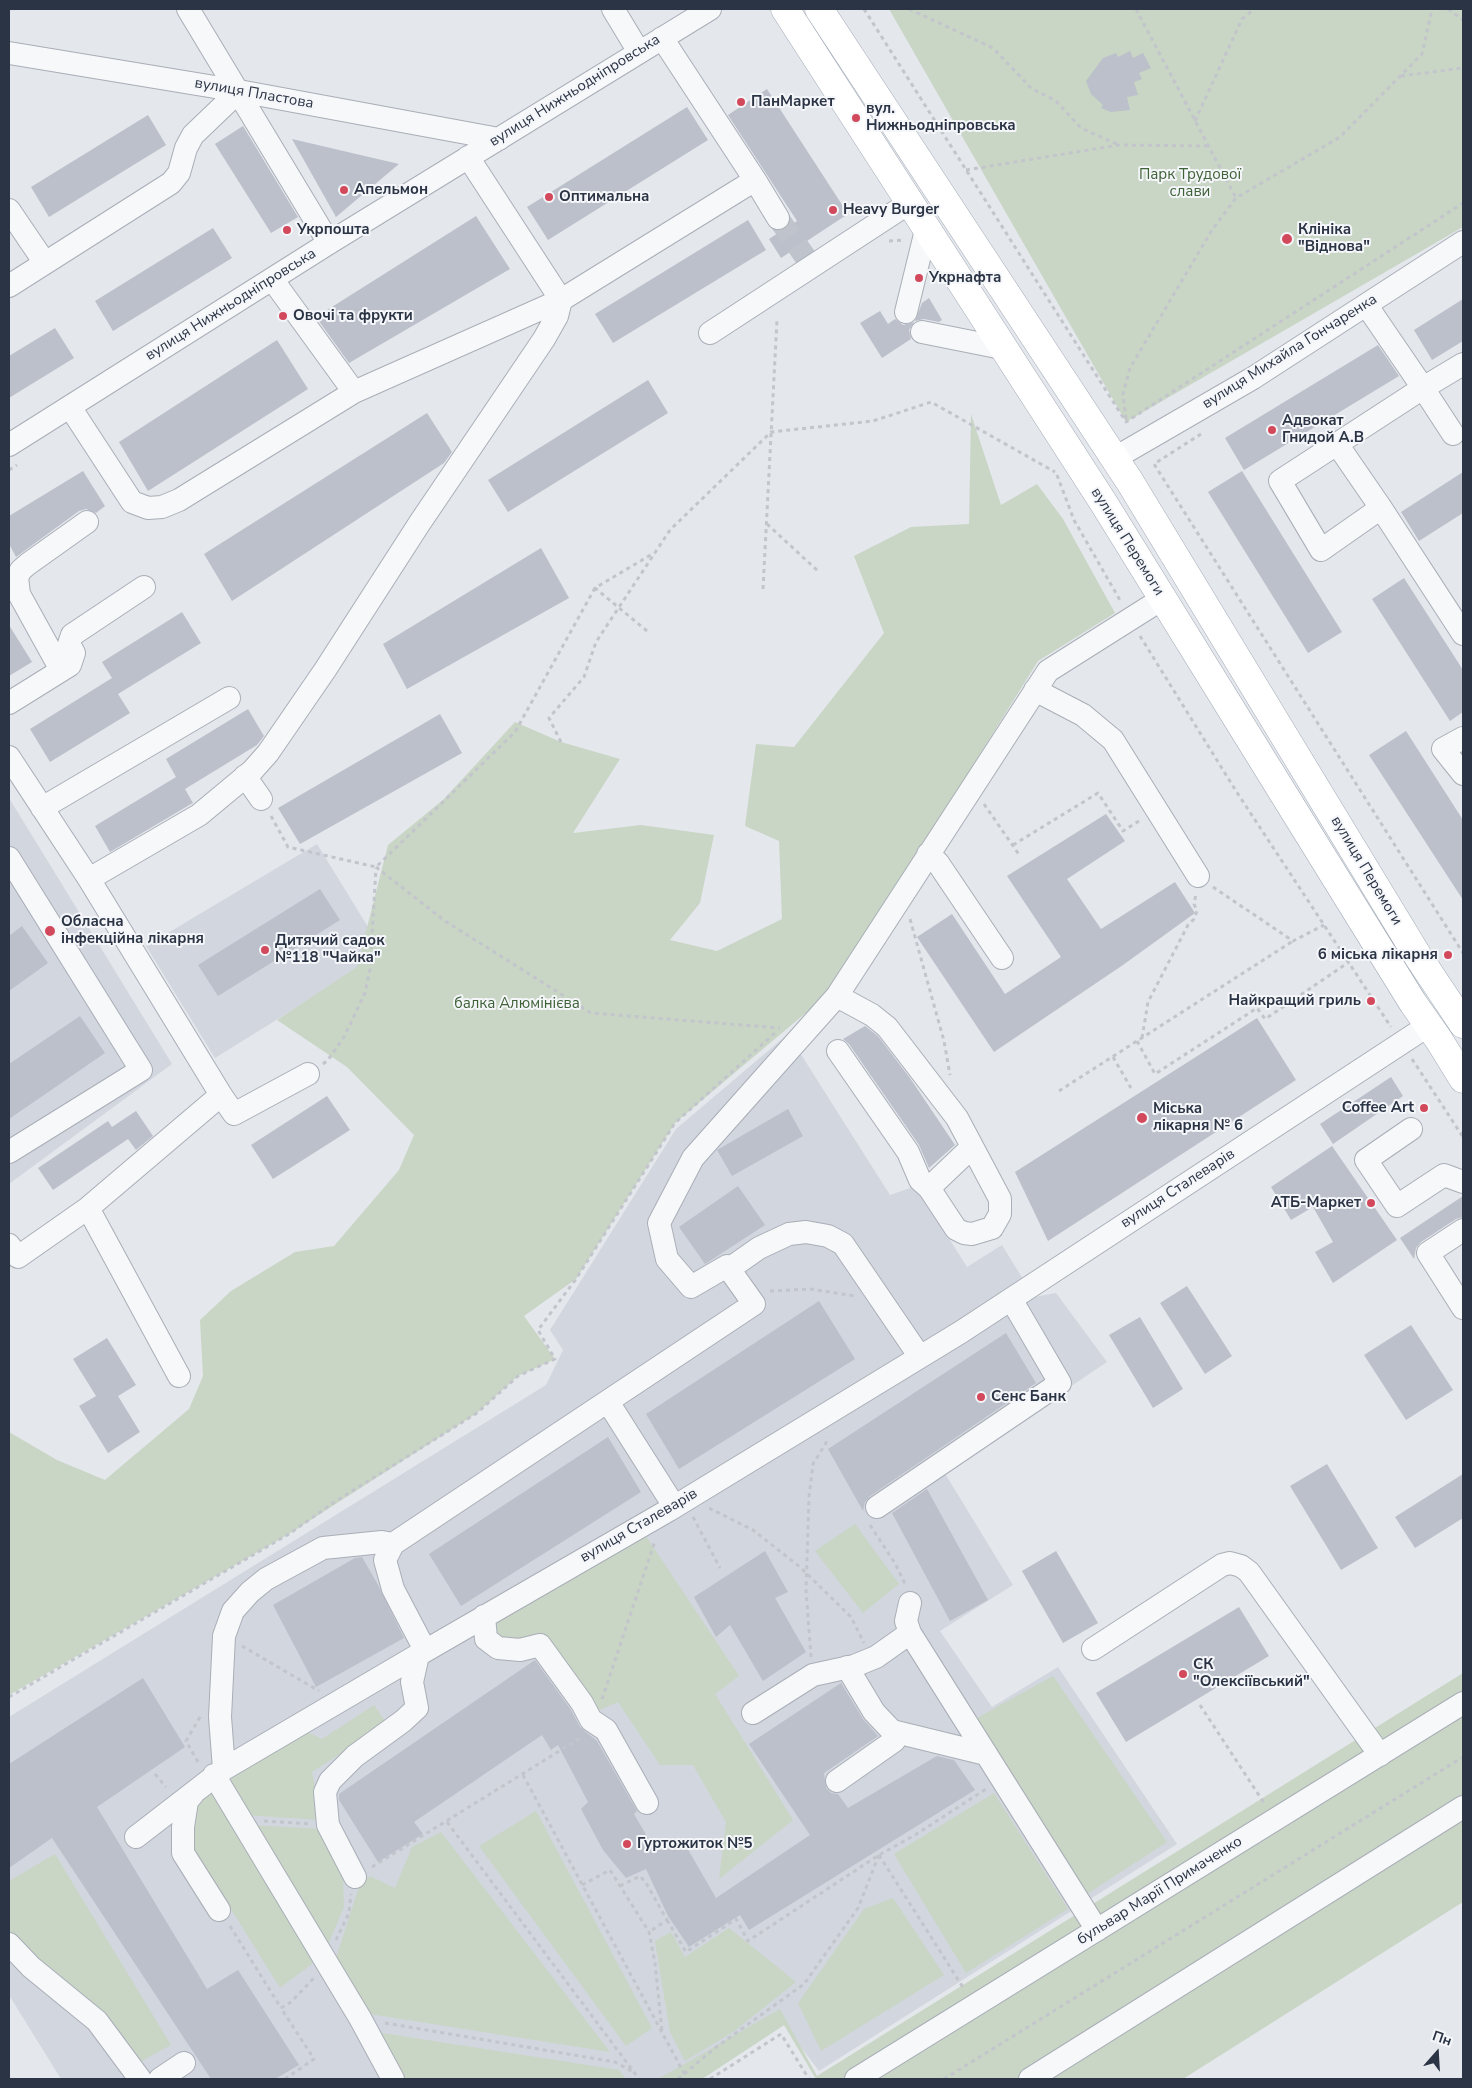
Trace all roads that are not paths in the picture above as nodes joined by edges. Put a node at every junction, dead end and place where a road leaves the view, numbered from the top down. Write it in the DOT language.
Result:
graph roads {
  1 [pos="188,9"];
  2 [pos="613,9"];
  3 [pos="710,9"];
  4 [pos="785,9"];
  5 [pos="819,9"];
  6 [pos="662,38"];
  7 [pos="639,52"];
  8 [pos="9,53"];
  9 [pos="239,91"];
  10 [pos="499,139"];
  11 [pos="468,157"];
  12 [pos="756,180"];
  13 [pos="909,203"];
  14 [pos="9,210"];
  15 [pos="778,218"];
  16 [pos="926,230"];
  17 [pos="1463,242"];
  18 [pos="329,244"];
  19 [pos="45,263"];
  20 [pos="272,279"];
  21 [pos="9,286"];
  22 [pos="561,300"];
  23 [pos="1367,306"];
  24 [pos="906,312"];
  25 [pos="922,332"];
  26 [pos="710,333"];
  27 [pos="1002,348"];
  28 [pos="1463,364"];
  29 [pos="1423,388"];
  30 [pos="354,392"];
  31 [pos="70,407"];
  32 [pos="1453,434"];
  33 [pos="1337,444"];
  34 [pos="9,445"];
  35 [pos="1115,458"];
  36 [pos="1086,476"];
  37 [pos="1380,508"];
  38 [pos="87,522"];
  39 [pos="144,587"];
  40 [pos="1162,599"];
  41 [pos="1455,603"];
  42 [pos="1463,634"];
  43 [pos="61,670"];
  44 [pos="1036,690"];
  45 [pos="229,698"];
  46 [pos="9,703"];
  47 [pos="1463,738"];
  48 [pos="11,768"];
  49 [pos="1463,774"];
  50 [pos="245,776"];
  51 [pos="261,798"];
  52 [pos="42,808"];
  53 [pos="928,854"];
  54 [pos="9,858"];
  55 [pos="1198,876"];
  56 [pos="89,878"];
  57 [pos="1002,958"];
  58 [pos="837,996"];
  59 [pos="1460,1015"];
  60 [pos="1429,1025"];
  61 [pos="838,1052"];
  62 [pos="308,1074"];
  63 [pos="1463,1079"];
  64 [pos="221,1095"];
  65 [pos="1411,1129"];
  66 [pos="972,1147"];
  67 [pos="9,1152"];
  68 [pos="1463,1182"];
  69 [pos="929,1188"];
  70 [pos="88,1208"];
  71 [pos="1463,1230"];
  72 [pos="9,1245"];
  73 [pos="729,1269"];
  74 [pos="1019,1293"];
  75 [pos="1463,1308"];
  76 [pos="920,1357"];
  77 [pos="179,1376"];
  78 [pos="608,1402"];
  79 [pos="877,1507"];
  80 [pos="683,1510"];
  81 [pos="392,1544"];
  82 [pos="910,1603"];
  83 [pos="484,1616"];
  84 [pos="910,1633"];
  85 [pos="1093,1650"];
  86 [pos="421,1653"];
  87 [pos="847,1667"];
  88 [pos="1463,1703"];
  89 [pos="753,1713"];
  90 [pos="892,1731"];
  91 [pos="986,1754"];
  92 [pos="1380,1755"];
  93 [pos="219,1772"];
  94 [pos="837,1781"];
  95 [pos="193,1794"];
  96 [pos="647,1803"];
  97 [pos="1463,1807"];
  98 [pos="136,1837"];
  99 [pos="355,1877"];
  100 [pos="219,1910"];
  101 [pos="1098,1930"];
  102 [pos="9,1944"];
  103 [pos="184,2063"];
  104 [pos="140,2079"];
  105 [pos="160,2079"];
  106 [pos="394,2079"];
  107 [pos="856,2079"];
  108 [pos="1030,2079"];
  1 -- 9 [label="street"];
  2 -- 7 [label="street"];
  3 -- 6 [label="street, вулиця Нижньодніпровська"];
  4 -- 13 [label="main road, вулиця Перемоги"];
  5 -- 35 [label="main road, вулиця Перемоги"];
  6 -- 7 [label="street, вулиця Нижньодніпровська"];
  6 -- 12 [label="street"];
  7 -- 10 [label="street, вулиця Нижньодніпровська"];
  8 -- 9 [label="street, вулиця Пластова"];
  9 -- 10 [label="street, вулиця Пластова"];
  9 -- 18 [label="street"];
  9 -- 19 [label="street"];
  10 -- 11 [label="street, вулиця Нижньодніпровська"];
  11 -- 18 [label="street, вулиця Нижньодніпровська"];
  11 -- 22 [label="street"];
  12 -- 15 [label="street"];
  12 -- 22 [label="street"];
  13 -- 16 [label="main road, вулиця Перемоги"];
  13 -- 26 [label="street"];
  14 -- 19 [label="street"];
  16 -- 24 [label="street"];
  16 -- 27 [label="main road, вулиця Перемоги"];
  17 -- 23 [label="street, вулиця Михайла Гончаренка"];
  18 -- 20 [label="street, вулиця Нижньодніпровська"];
  19 -- 21 [label="street"];
  20 -- 30 [label="street"];
  20 -- 31 [label="street, вулиця Нижньодніпровська"];
  22 -- 30 [label="street"];
  22 -- 50 [label="street"];
  23 -- 29 [label="street"];
  23 -- 35 [label="street, вулиця Михайла Гончаренка"];
  25 -- 27 [label="street"];
  27 -- 36 [label="main road, вулиця Перемоги"];
  28 -- 29 [label="street"];
  29 -- 32 [label="street"];
  29 -- 33 [label="street"];
  30 -- 31 [label="street"];
  31 -- 34 [label="street, вулиця Нижньодніпровська"];
  33 -- 37 [label="street"];
  33 -- 37 [label="street"];
  35 -- 36 [label="main road"];
  35 -- 59 [label="main road, вулиця Перемоги"];
  36 -- 40 [label="main road, вулиця Перемоги"];
  37 -- 41 [label="street"];
  38 -- 43 [label="street"];
  39 -- 43 [label="street"];
  40 -- 44 [label="street"];
  40 -- 60 [label="main road, вулиця Перемоги"];
  41 -- 42 [label="street"];
  43 -- 46 [label="street"];
  44 -- 53 [label="street"];
  44 -- 55 [label="street"];
  45 -- 52 [label="street"];
  47 -- 49 [label="street"];
  48 -- 52 [label="street"];
  50 -- 51 [label="street"];
  50 -- 56 [label="street"];
  52 -- 56 [label="street"];
  53 -- 57 [label="street"];
  53 -- 58 [label="street"];
  54 -- 67 [label="street"];
  56 -- 64 [label="street"];
  58 -- 66 [label="street"];
  58 -- 73 [label="street"];
  60 -- 63 [label="main road, вулиця Перемоги"];
  60 -- 74 [label="street, вулиця Сталеварів"];
  61 -- 69 [label="street"];
  62 -- 64 [label="street"];
  64 -- 70 [label="street"];
  65 -- 68 [label="street"];
  66 -- 69 [label="street"];
  66 -- 69 [label="street"];
  70 -- 72 [label="street"];
  70 -- 77 [label="street"];
  71 -- 75 [label="street"];
  73 -- 76 [label="street"];
  73 -- 78 [label="street"];
  74 -- 76 [label="street, вулиця Сталеварів"];
  74 -- 79 [label="street"];
  76 -- 80 [label="street, вулиця Сталеварів"];
  78 -- 80 [label="street"];
  78 -- 81 [label="street"];
  80 -- 83 [label="street, вулиця Сталеварів"];
  81 -- 86 [label="street"];
  81 -- 93 [label="street"];
  82 -- 84 [label="street"];
  83 -- 86 [label="street, вулиця Сталеварів"];
  83 -- 96 [label="street"];
  84 -- 87 [label="street"];
  84 -- 91 [label="street"];
  85 -- 92 [label="street"];
  86 -- 93 [label="street, вулиця Сталеварів"];
  86 -- 99 [label="street"];
  87 -- 89 [label="street"];
  87 -- 90 [label="street"];
  88 -- 92 [label="street, бульвар Марії Примаченко"];
  90 -- 91 [label="street"];
  90 -- 94 [label="street"];
  91 -- 101 [label="street"];
  92 -- 101 [label="street, бульвар Марії Примаченко"];
  93 -- 95 [label="street, вулиця Сталеварів"];
  93 -- 106 [label="street"];
  95 -- 98 [label="street, вулиця Сталеварів"];
  95 -- 100 [label="street"];
  97 -- 108 [label="street"];
  101 -- 107 [label="street, бульвар Марії Примаченко"];
  102 -- 104 [label="street"];
  103 -- 105 [label="street"];
}
